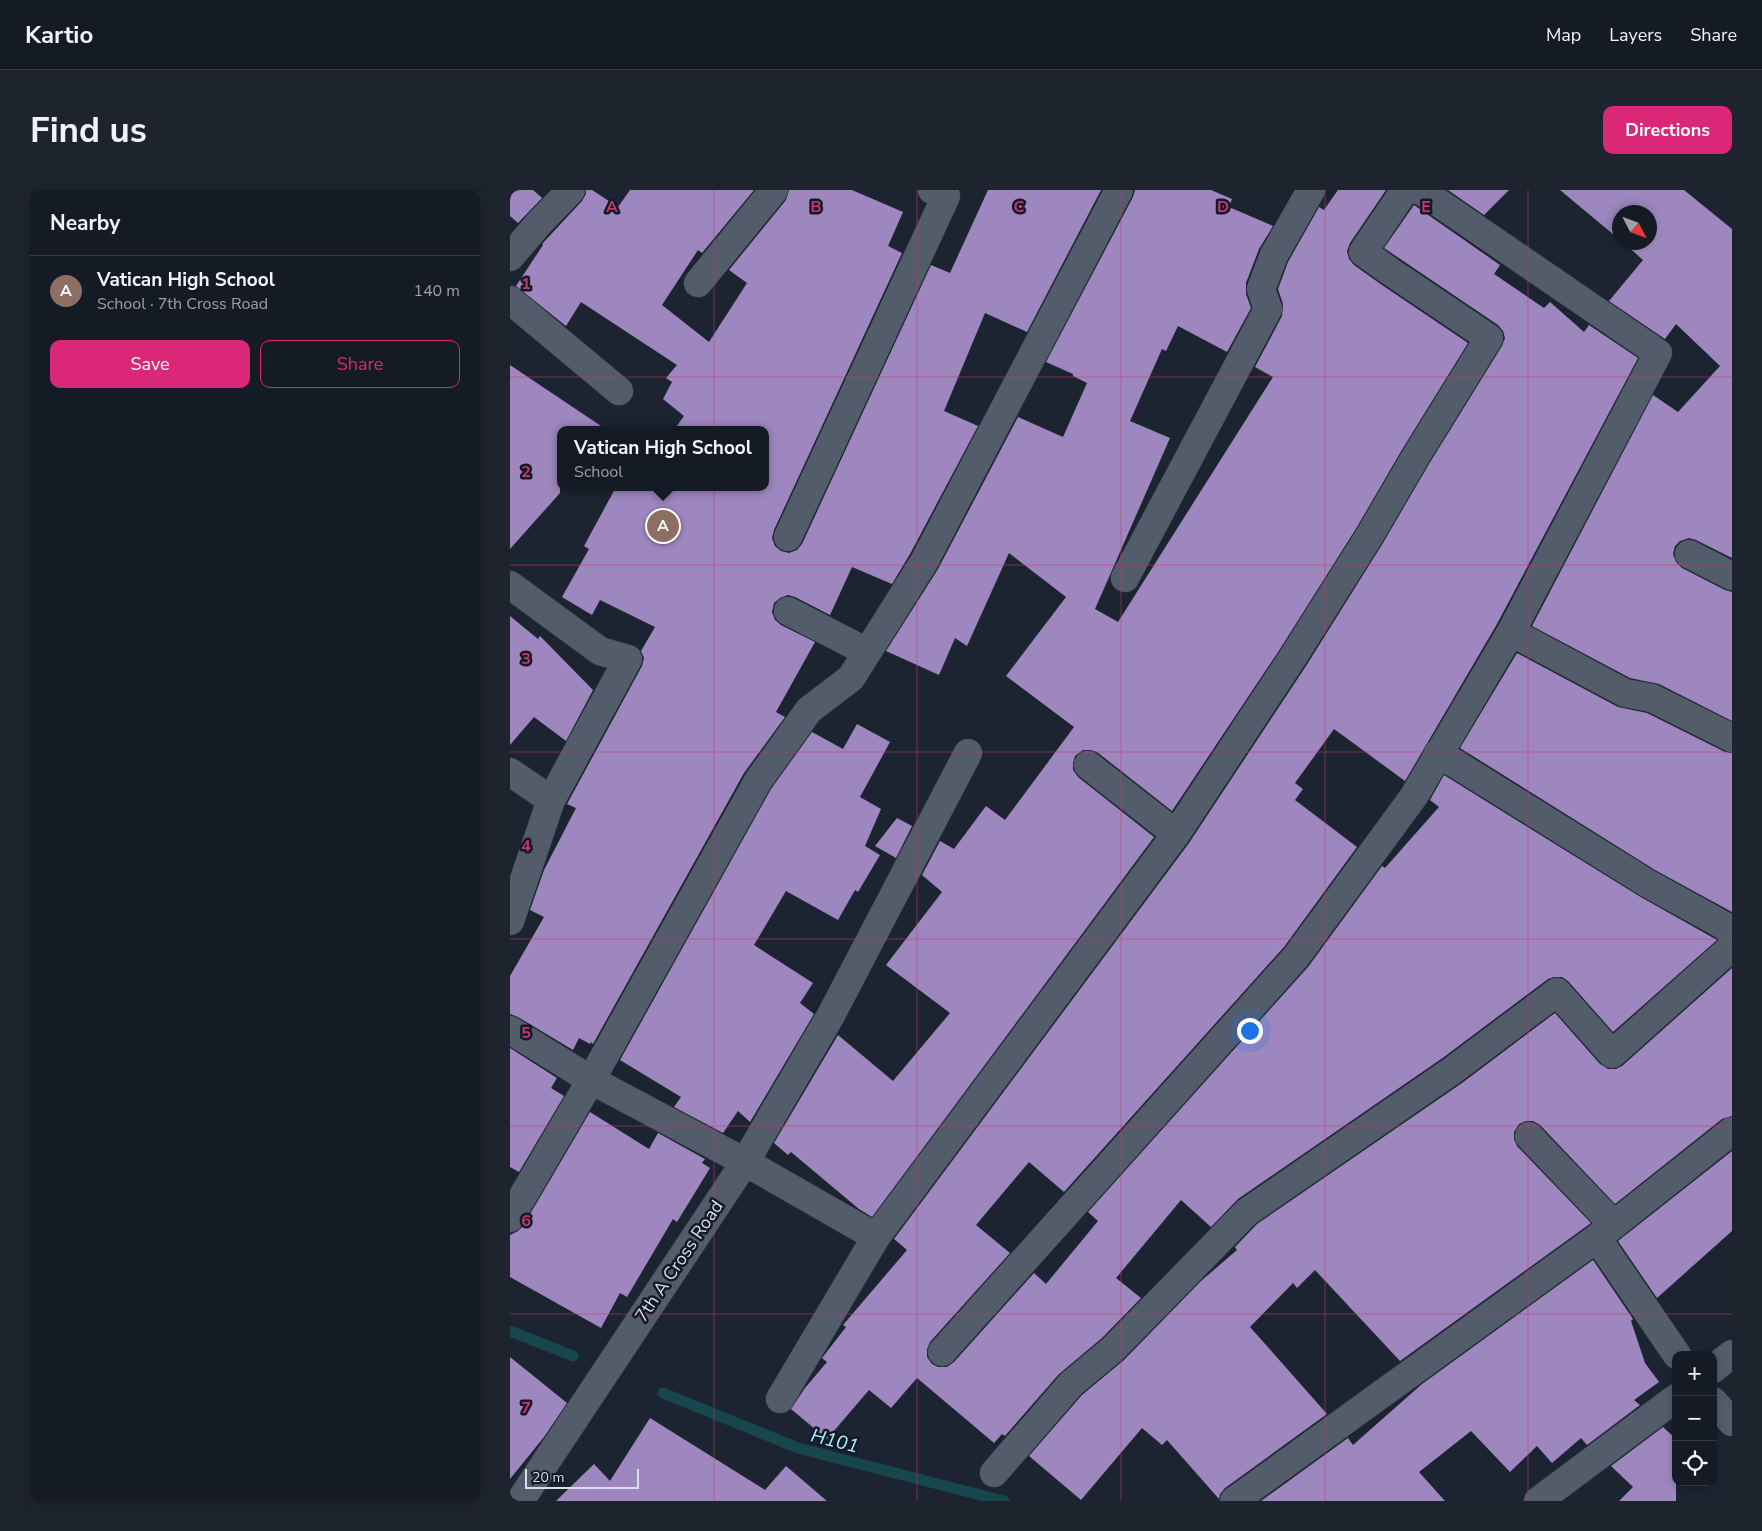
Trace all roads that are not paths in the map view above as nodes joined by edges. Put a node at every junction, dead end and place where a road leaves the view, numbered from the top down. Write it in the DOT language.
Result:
graph roads {
  1 [pos="571,190"];
  2 [pos="774,190"];
  3 [pos="1119,190"];
  4 [pos="1311,190"];
  5 [pos="1405,190"];
  6 [pos="1420,190"];
  7 [pos="943,192"];
  8 [pos="510,257"];
  9 [pos="698,283"];
  10 [pos="510,300"];
  11 [pos="619,391"];
  12 [pos="788,537"];
  13 [pos="1689,554"];
  14 [pos="1732,576"];
  15 [pos="1125,578"];
  16 [pos="510,585"];
  17 [pos="788,611"];
  18 [pos="1511,632"];
  19 [pos="867,652"];
  20 [pos="1732,738"];
  21 [pos="968,752"];
  22 [pos="1438,753"];
  23 [pos="1088,765"];
  24 [pos="510,772"];
  25 [pos="551,800"];
  26 [pos="1176,834"];
  27 [pos="510,921"];
  28 [pos="1732,930"];
  29 [pos="1732,947"];
  30 [pos="510,1030"];
  31 [pos="591,1080"];
  32 [pos="1732,1131"];
  33 [pos="1528,1136"];
  34 [pos="745,1162"];
  35 [pos="510,1218"];
  36 [pos="1606,1232"];
  37 [pos="876,1237"];
  38 [pos="1676,1351"];
  39 [pos="942,1352"];
  40 [pos="1732,1354"];
  41 [pos="1717,1366"];
  42 [pos="780,1399"];
  43 [pos="1672,1401"];
  44 [pos="1717,1405"];
  45 [pos="1732,1422"];
  46 [pos="994,1473"];
  47 [pos="1568,1492"];
  48 [pos="520,1501"];
  49 [pos="1234,1501"];
  50 [pos="1538,1501"];
  1 -- 8 [label="street"];
  2 -- 9 [label="street"];
  3 -- 19 [label="street"];
  4 -- 15 [label="street"];
  5 -- 26 [label="street"];
  6 -- 18 [label="street"];
  7 -- 12 [label="street"];
  10 -- 11 [label="street"];
  13 -- 14 [label="street"];
  16 -- 25 [label="street"];
  17 -- 19 [label="street"];
  18 -- 20 [label="street"];
  18 -- 22 [label="street"];
  19 -- 31 [label="street"];
  21 -- 34 [label="street, 7th A Cross Road"];
  22 -- 28 [label="street"];
  22 -- 39 [label="street"];
  23 -- 26 [label="street"];
  24 -- 25 [label="street"];
  25 -- 27 [label="street"];
  26 -- 37 [label="street"];
  29 -- 46 [label="street"];
  30 -- 31 [label="street"];
  31 -- 34 [label="street"];
  31 -- 35 [label="street"];
  32 -- 36 [label="street"];
  33 -- 36 [label="street"];
  34 -- 37 [label="street"];
  34 -- 48 [label="street, 7th A Cross Road"];
  36 -- 38 [label="street"];
  36 -- 49 [label="street"];
  37 -- 42 [label="street"];
  40 -- 41 [label="street"];
  43 -- 47 [label="street"];
  44 -- 45 [label="street"];
  47 -- 50 [label="street"];
}
